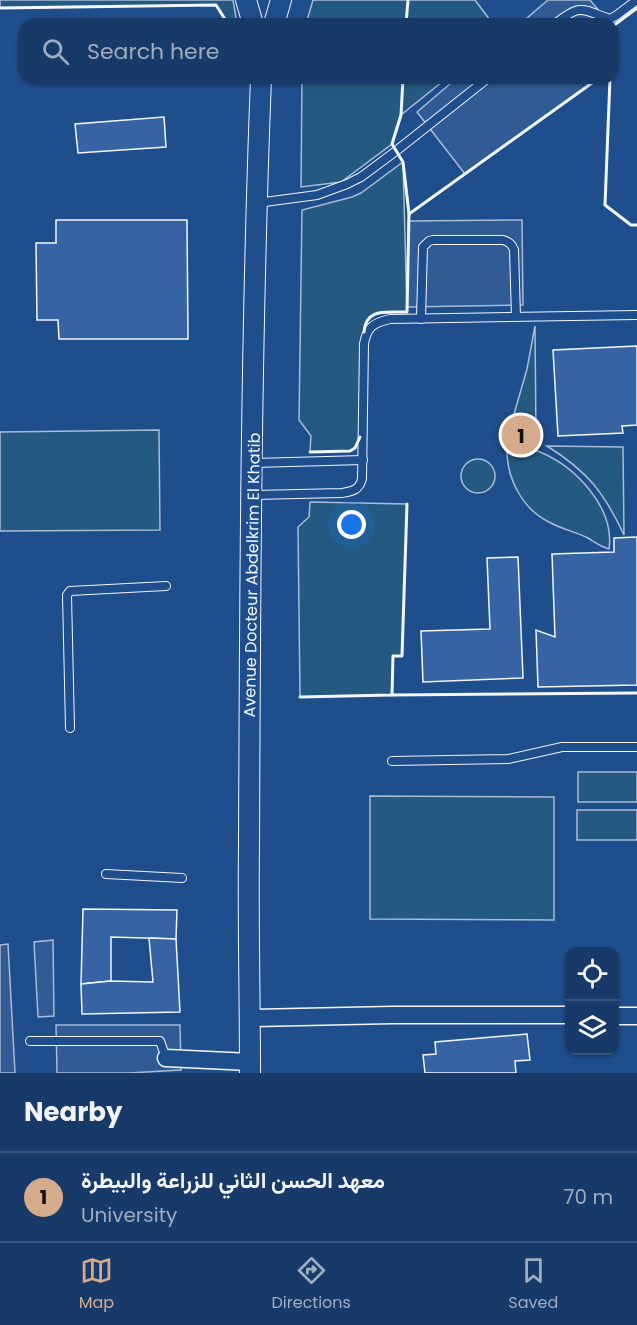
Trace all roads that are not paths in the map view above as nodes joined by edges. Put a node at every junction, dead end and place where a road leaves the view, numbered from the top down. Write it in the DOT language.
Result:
graph roads {
  1 [pos="246,0"];
  2 [pos="281,0"];
  3 [pos="637,0"];
  4 [pos="251,18"];
  5 [pos="275,18"];
  6 [pos="563,18"];
  7 [pos="607,18"];
  8 [pos="612,18"];
  9 [pos="261,84"];
  10 [pos="481,84"];
  11 [pos="256,204"];
  12 [pos="637,315"];
  13 [pos="516,317"];
  14 [pos="421,319"];
  15 [pos="363,460"];
  16 [pos="253,463"];
  17 [pos="252,495"];
  18 [pos="166,586"];
  19 [pos="70,728"];
  20 [pos="637,747"];
  21 [pos="392,760"];
  22 [pos="106,874"];
  23 [pos="182,878"];
  24 [pos="565,1015"];
  25 [pos="619,1016"];
  26 [pos="637,1016"];
  27 [pos="250,1018"];
  28 [pos="30,1041"];
  29 [pos="166,1058"];
  30 [pos="250,1068"];
  1 -- 4 [label="street"];
  2 -- 5 [label="street"];
  3 -- 8 [label="lane"];
  6 -- 7 [label="lane"];
  9 -- 11 [label="street, Avenue Docteur Abdelkrim El Khatib"];
  10 -- 11 [label="lane"];
  11 -- 16 [label="street, Avenue Docteur Abdelkrim El Khatib"];
  12 -- 13 [label="lane"];
  13 -- 14 [label="lane"];
  13 -- 14 [label="lane"];
  14 -- 15 [label="lane"];
  15 -- 16 [label="lane"];
  15 -- 17 [label="lane"];
  16 -- 17 [label="street, Avenue Docteur Abdelkrim El Khatib"];
  17 -- 27 [label="street, Avenue Docteur Abdelkrim El Khatib"];
  18 -- 19 [label="lane"];
  20 -- 21 [label="lane"];
  22 -- 23 [label="lane"];
  24 -- 27 [label="street"];
  25 -- 26 [label="street"];
  27 -- 30 [label="street, Avenue Docteur Abdelkrim El Khatib"];
  28 -- 29 [label="lane"];
  29 -- 30 [label="street"];
}
